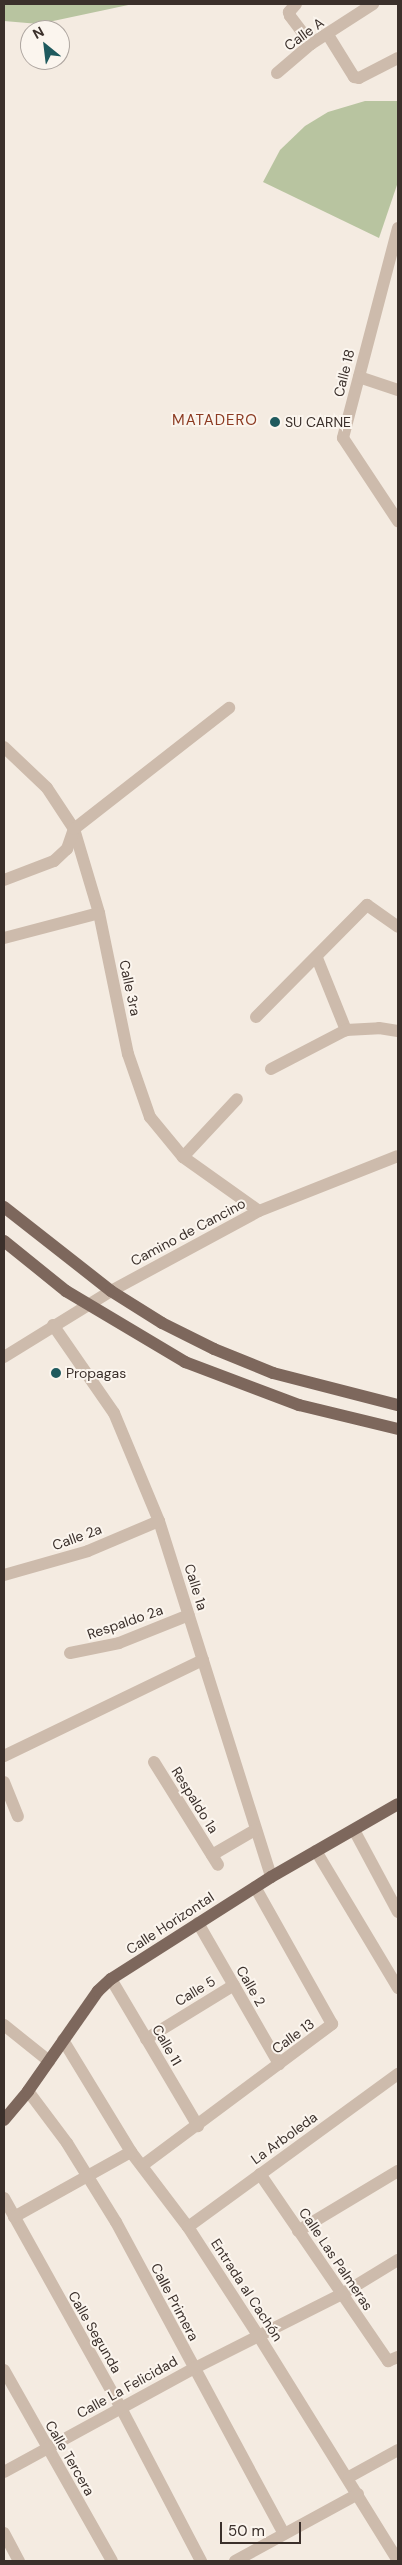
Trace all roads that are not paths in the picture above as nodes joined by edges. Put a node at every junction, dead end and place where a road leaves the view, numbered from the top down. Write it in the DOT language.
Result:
graph roads {
  1 [pos="296,4"];
  2 [pos="373,4"];
  3 [pos="328,35"];
  4 [pos="311,44"];
  5 [pos="398,58"];
  6 [pos="277,74"];
  7 [pos="398,228"];
  8 [pos="359,377"];
  9 [pos="398,390"];
  10 [pos="398,521"];
  11 [pos="229,708"];
  12 [pos="4,747"];
  13 [pos="74,829"];
  14 [pos="4,880"];
  15 [pos="99,913"];
  16 [pos="398,927"];
  17 [pos="4,938"];
  18 [pos="317,958"];
  19 [pos="256,1017"];
  20 [pos="346,1030"];
  21 [pos="398,1031"];
  22 [pos="271,1069"];
  23 [pos="237,1099"];
  24 [pos="398,1156"];
  25 [pos="183,1157"];
  26 [pos="4,1208"];
  27 [pos="258,1211"];
  28 [pos="4,1241"];
  29 [pos="111,1291"];
  30 [pos="88,1306"];
  31 [pos="53,1325"];
  32 [pos="4,1357"];
  33 [pos="398,1405"];
  34 [pos="398,1429"];
  35 [pos="159,1521"];
  36 [pos="4,1576"];
  37 [pos="189,1615"];
  38 [pos="70,1654"];
  39 [pos="203,1660"];
  40 [pos="4,1756"];
  41 [pos="154,1762"];
  42 [pos="4,1782"];
  43 [pos="398,1804"];
  44 [pos="18,1816"];
  45 [pos="255,1830"];
  46 [pos="354,1830"];
  47 [pos="316,1851"];
  48 [pos="271,1876"];
  49 [pos="255,1887"];
  50 [pos="398,1912"];
  51 [pos="198,1923"];
  52 [pos="111,1979"];
  53 [pos="234,1985"];
  54 [pos="398,1988"];
  55 [pos="4,2026"];
  56 [pos="146,2039"];
  57 [pos="63,2040"];
  58 [pos="49,2061"];
  59 [pos="279,2064"];
  60 [pos="398,2074"];
  61 [pos="28,2090"];
  62 [pos="4,2120"];
  63 [pos="198,2126"];
  64 [pos="131,2152"];
  65 [pos="143,2165"];
  66 [pos="398,2170"];
  67 [pos="260,2174"];
  68 [pos="88,2177"];
  69 [pos="4,2198"];
  70 [pos="14,2217"];
  71 [pos="188,2227"];
  72 [pos="298,2231"];
  73 [pos="398,2260"];
  74 [pos="342,2294"];
  75 [pos="258,2335"];
  76 [pos="393,2359"];
  77 [pos="192,2369"];
  78 [pos="4,2370"];
  79 [pos="121,2408"];
  80 [pos="47,2448"];
  81 [pos="398,2450"];
  82 [pos="4,2472"];
  83 [pos="349,2477"];
  84 [pos="358,2494"];
  85 [pos="4,2533"];
  86 [pos="284,2534"];
  87 [pos="18,2561"];
  88 [pos="112,2561"];
  89 [pos="201,2561"];
  90 [pos="234,2561"];
  91 [pos="398,2561"];
  1 -- 4 [label="street"];
  2 -- 3 [label="street, Calle A"];
  3 -- 4 [label="street, Calle A"];
  3 -- 5 [label="street"];
  4 -- 6 [label="street, Calle A"];
  7 -- 8 [label="street, Calle 18"];
  8 -- 9 [label="street"];
  8 -- 10 [label="street, Calle 18"];
  11 -- 13 [label="street"];
  12 -- 13 [label="street, Calle 3ra"];
  13 -- 14 [label="street"];
  13 -- 15 [label="street, Calle 3ra"];
  15 -- 17 [label="street"];
  15 -- 25 [label="street, Calle 3ra"];
  16 -- 18 [label="street"];
  18 -- 19 [label="street"];
  18 -- 20 [label="street"];
  20 -- 21 [label="street"];
  20 -- 22 [label="street"];
  23 -- 25 [label="street"];
  24 -- 27 [label="street, Camino de Cancino"];
  25 -- 27 [label="street, Calle 3ra"];
  26 -- 29 [label="main road"];
  27 -- 29 [label="street, Camino de Cancino"];
  28 -- 30 [label="main road"];
  29 -- 30 [label="street, Camino de Cancino"];
  29 -- 33 [label="main road"];
  30 -- 31 [label="street, Camino de Cancino"];
  30 -- 34 [label="main road"];
  31 -- 32 [label="street, Camino de Cancino"];
  31 -- 35 [label="street, Calle 1a"];
  35 -- 36 [label="street, Calle 2a"];
  35 -- 37 [label="street, Calle 1a"];
  37 -- 38 [label="street, Respaldo 2a"];
  37 -- 39 [label="street, Calle 1a"];
  39 -- 40 [label="street"];
  39 -- 45 [label="street, Calle 1a"];
  41 -- 45 [label="street, Respaldo 1a"];
  42 -- 44 [label="street"];
  43 -- 46 [label="main road, Calle Horizontal"];
  45 -- 48 [label="street, Calle 1a"];
  46 -- 47 [label="main road, Calle Horizontal"];
  46 -- 50 [label="street"];
  47 -- 48 [label="main road, Calle Horizontal"];
  47 -- 54 [label="street"];
  48 -- 49 [label="main road, Calle Horizontal"];
  49 -- 51 [label="main road, Calle Horizontal"];
  49 -- 59 [label="street, Calle 13"];
  51 -- 52 [label="main road, Calle Horizontal"];
  51 -- 53 [label="street, Calle 2"];
  52 -- 56 [label="street, Calle 11"];
  52 -- 57 [label="main road, Calle Horizontal"];
  53 -- 56 [label="street, Calle 5"];
  53 -- 59 [label="street, Calle 2"];
  55 -- 58 [label="street"];
  56 -- 63 [label="street, Calle 11"];
  57 -- 58 [label="main road, Calle Horizontal"];
  57 -- 64 [label="street, Entrada al Cachón"];
  58 -- 61 [label="main road, Calle Horizontal"];
  59 -- 63 [label="street, Calle 13"];
  60 -- 67 [label="street, La Arboleda"];
  61 -- 62 [label="main road, Calle Horizontal"];
  61 -- 68 [label="street, Calle Primera"];
  63 -- 65 [label="street, Calle 13"];
  64 -- 65 [label="street, Entrada al Cachón"];
  64 -- 68 [label="street"];
  65 -- 71 [label="street, Entrada al Cachón"];
  66 -- 72 [label="street"];
  67 -- 71 [label="street, La Arboleda"];
  67 -- 72 [label="street, Calle Las Palmeras"];
  68 -- 70 [label="street"];
  68 -- 77 [label="street, Calle Primera"];
  69 -- 70 [label="street, Calle Segunda"];
  70 -- 79 [label="street, Calle Segunda"];
  71 -- 75 [label="street, Entrada al Cachón"];
  72 -- 74 [label="street, Calle Las Palmeras"];
  73 -- 74 [label="street, Calle La Felicidad"];
  74 -- 75 [label="street, Calle La Felicidad"];
  74 -- 76 [label="street, Calle Las Palmeras"];
  75 -- 77 [label="street, Calle La Felicidad"];
  75 -- 83 [label="street, Entrada al Cachón"];
  77 -- 79 [label="street, Calle La Felicidad"];
  77 -- 86 [label="street, Calle Primera"];
  78 -- 80 [label="street, Calle Tercera"];
  79 -- 80 [label="street, Calle La Felicidad"];
  79 -- 89 [label="street, Calle Segunda"];
  80 -- 82 [label="street, Calle La Felicidad"];
  80 -- 88 [label="street, Calle Tercera"];
  81 -- 83 [label="street"];
  83 -- 84 [label="street, Entrada al Cachón"];
  84 -- 86 [label="street"];
  84 -- 91 [label="street, Entrada al Cachón"];
  85 -- 87 [label="street"];
  86 -- 90 [label="street"];
}
